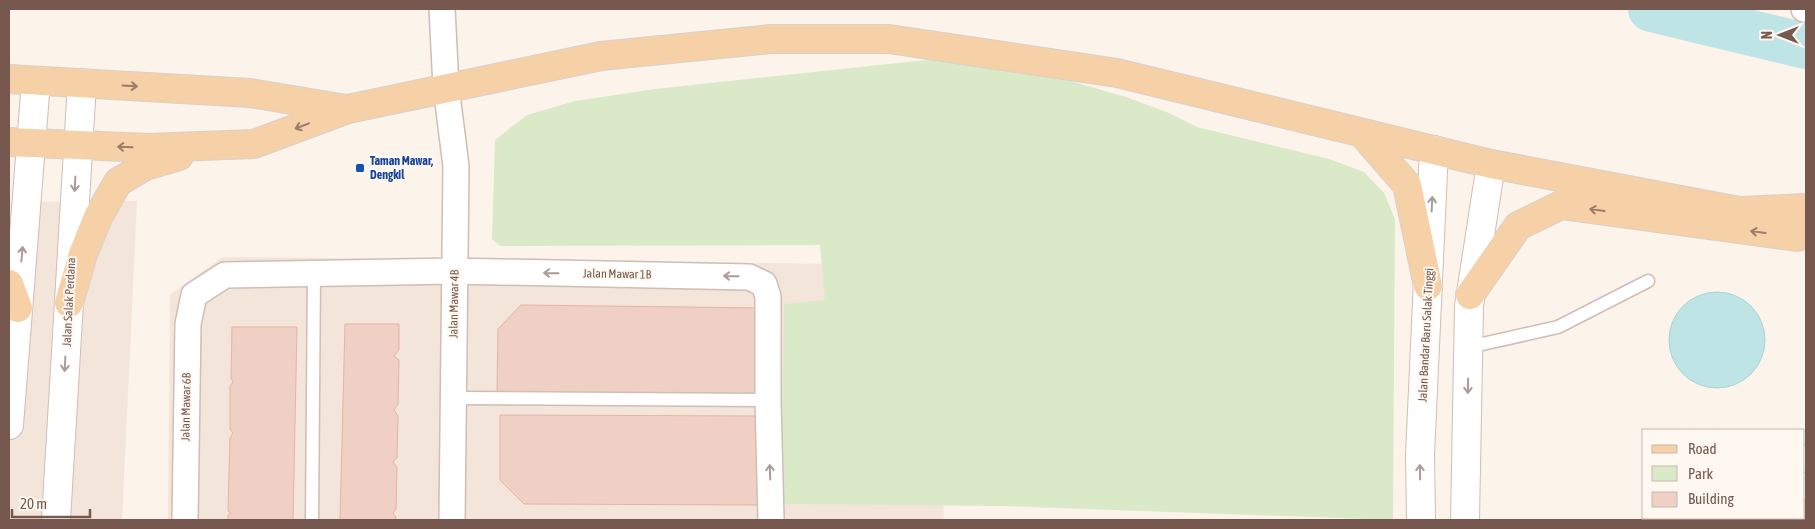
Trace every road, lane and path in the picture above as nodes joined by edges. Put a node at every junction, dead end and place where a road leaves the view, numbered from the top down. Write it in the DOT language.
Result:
graph roads {
  1 [pos="442,9"];
  2 [pos="9,79"];
  3 [pos="36,81"];
  4 [pos="82,83"];
  5 [pos="446,88"];
  6 [pos="348,109"];
  7 [pos="1362,133"];
  8 [pos="20,143"];
  9 [pos="78,145"];
  10 [pos="211,147"];
  11 [pos="1434,150"];
  12 [pos="1491,164"];
  13 [pos="1806,208"];
  14 [pos="1806,234"];
  15 [pos="454,271"];
  16 [pos="314,273"];
  17 [pos="1648,281"];
  18 [pos="1428,286"];
  19 [pos="194,295"];
  20 [pos="1470,295"];
  21 [pos="13,296"];
  22 [pos="69,303"];
  23 [pos="1468,346"];
  24 [pos="452,398"];
  25 [pos="768,400"];
  26 [pos="9,425"];
  27 [pos="56,520"];
  28 [pos="185,520"];
  29 [pos="312,520"];
  30 [pos="452,520"];
  31 [pos="771,520"];
  32 [pos="1421,520"];
  33 [pos="1465,520"];
  1 -- 5 [label="street, Jalan Mawar 4B"];
  2 -- 3 [label="main road"];
  3 -- 4 [label="main road"];
  3 -- 8 [label="street"];
  4 -- 6 [label="main road, one-way"];
  4 -- 9 [label="street, Jalan Salak Perdana"];
  5 -- 6 [label="main road"];
  5 -- 7 [label="main road"];
  5 -- 15 [label="street, Jalan Mawar 4B"];
  6 -- 10 [label="main road, one-way"];
  7 -- 11 [label="main road"];
  7 -- 18 [label="main road"];
  8 -- 9 [label="main road"];
  21 -- 8 [label="street, one-way"];
  10 -- 9 [label="main road, one-way"];
  9 -- 22 [label="street, Jalan Salak Perdana, one-way"];
  10 -- 22 [label="main road"];
  11 -- 12 [label="main road"];
  18 -- 11 [label="street, Jalan Bandar Baru Salak Tinggi, one-way"];
  12 -- 13 [label="main road"];
  12 -- 20 [label="street"];
  14 -- 20 [label="main road, one-way"];
  15 -- 16 [label="street, Jalan Mawar 1B"];
  15 -- 24 [label="street, Jalan Mawar 4B"];
  25 -- 15 [label="street, Jalan Mawar 1B, one-way"];
  16 -- 19 [label="street, Jalan Mawar 1B"];
  16 -- 29 [label="lane"];
  17 -- 23 [label="lane"];
  32 -- 18 [label="street, Jalan Bandar Baru Salak Tinggi, one-way"];
  19 -- 28 [label="street, Jalan Mawar 6B"];
  20 -- 23 [label="street"];
  21 -- 26 [label="street"];
  22 -- 27 [label="street, Jalan Salak Perdana, one-way"];
  23 -- 33 [label="street, one-way"];
  24 -- 25 [label="lane"];
  24 -- 30 [label="street, Jalan Mawar 4B"];
  31 -- 25 [label="street, one-way"];
}
